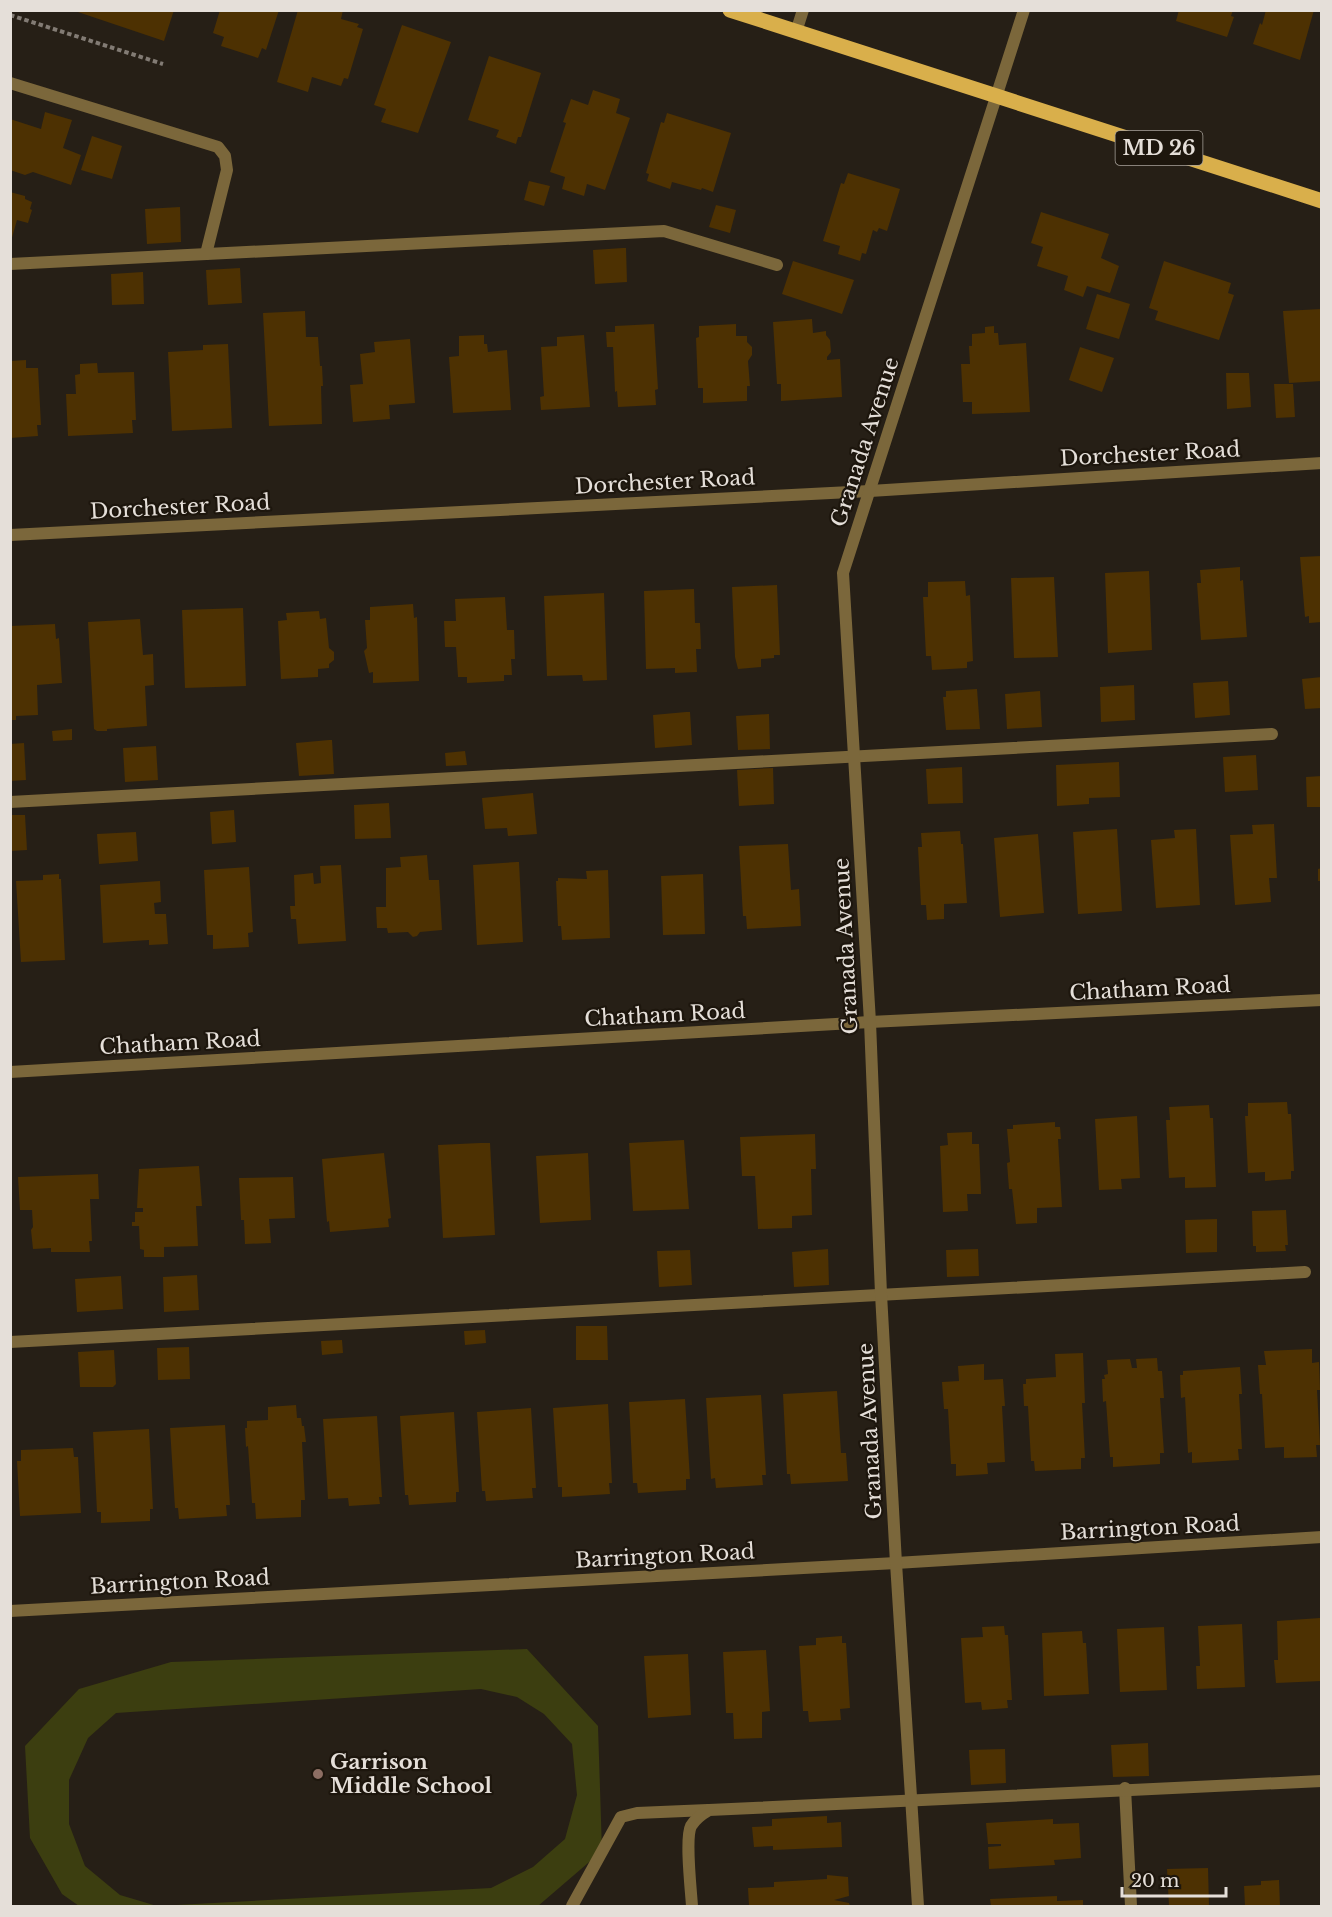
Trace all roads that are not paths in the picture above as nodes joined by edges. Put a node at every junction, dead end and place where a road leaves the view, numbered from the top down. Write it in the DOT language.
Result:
graph roads {
  1 [pos="730,10"];
  2 [pos="803,10"];
  3 [pos="1024,10"];
  4 [pos="796,32"];
  5 [pos="10,83"];
  6 [pos="996,96"];
  7 [pos="1322,201"];
  8 [pos="206,254"];
  9 [pos="10,264"];
  10 [pos="777,265"];
  11 [pos="1322,463"];
  12 [pos="870,491"];
  13 [pos="10,535"];
  14 [pos="1272,734"];
  15 [pos="855,756"];
  16 [pos="10,802"];
  17 [pos="1322,1000"];
  18 [pos="870,1022"];
  19 [pos="10,1072"];
  20 [pos="1305,1272"];
  21 [pos="881,1294"];
  22 [pos="10,1341"];
  23 [pos="1322,1537"];
  24 [pos="896,1563"];
  25 [pos="10,1611"];
  26 [pos="1322,1781"];
  27 [pos="1125,1788"];
  28 [pos="912,1801"];
  29 [pos="709,1810"];
  30 [pos="572,1906"];
  31 [pos="692,1906"];
  32 [pos="918,1906"];
  33 [pos="1131,1906"];
  1 -- 4 [label="main road, MD 26"];
  2 -- 4 [label="street"];
  3 -- 6 [label="street, Granada Avenue"];
  4 -- 6 [label="main road, MD 26"];
  5 -- 8 [label="street"];
  6 -- 7 [label="main road, MD 26"];
  6 -- 12 [label="street, Granada Avenue"];
  8 -- 9 [label="street"];
  8 -- 10 [label="street"];
  11 -- 12 [label="street, Dorchester Road"];
  12 -- 13 [label="street, Dorchester Road"];
  12 -- 15 [label="street, Granada Avenue"];
  14 -- 15 [label="street"];
  15 -- 16 [label="street"];
  15 -- 18 [label="street, Granada Avenue"];
  17 -- 18 [label="street, Chatham Road"];
  18 -- 19 [label="street, Chatham Road"];
  18 -- 21 [label="street, Granada Avenue"];
  20 -- 21 [label="street"];
  21 -- 22 [label="street"];
  21 -- 24 [label="street, Granada Avenue"];
  23 -- 24 [label="street, Barrington Road"];
  24 -- 25 [label="street, Barrington Road"];
  24 -- 28 [label="street, Granada Avenue"];
  26 -- 27 [label="street"];
  27 -- 28 [label="street"];
  27 -- 33 [label="street"];
  28 -- 29 [label="street"];
  28 -- 32 [label="street, Granada Avenue"];
  29 -- 30 [label="street"];
  29 -- 31 [label="street"];
}
